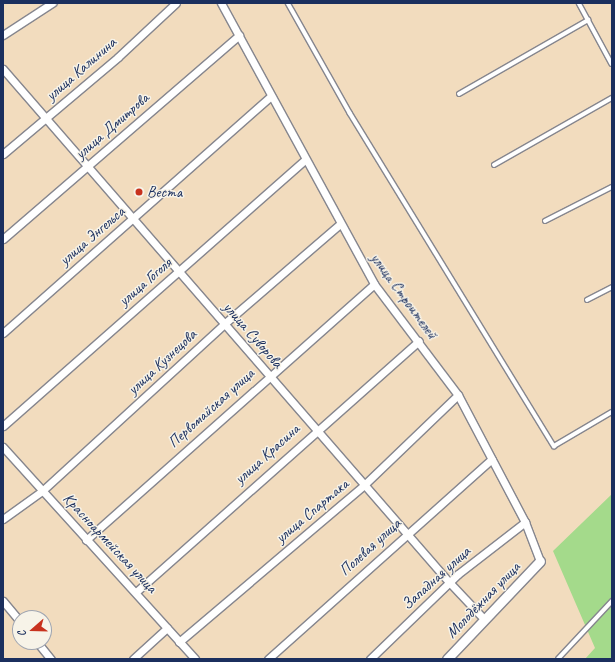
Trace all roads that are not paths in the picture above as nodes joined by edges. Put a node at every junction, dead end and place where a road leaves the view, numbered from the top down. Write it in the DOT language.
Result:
graph roads {
  1 [pos="52,3"];
  2 [pos="176,3"];
  3 [pos="221,3"];
  4 [pos="288,3"];
  5 [pos="579,3"];
  6 [pos="588,20"];
  7 [pos="3,35"];
  8 [pos="240,35"];
  9 [pos="612,64"];
  10 [pos="3,70"];
  11 [pos="459,94"];
  12 [pos="271,96"];
  13 [pos="612,98"];
  14 [pos="44,120"];
  15 [pos="3,154"];
  16 [pos="305,160"];
  17 [pos="494,165"];
  18 [pos="86,167"];
  19 [pos="612,187"];
  20 [pos="133,219"];
  21 [pos="545,221"];
  22 [pos="340,224"];
  23 [pos="3,239"];
  24 [pos="178,272"];
  25 [pos="374,284"];
  26 [pos="612,287"];
  27 [pos="587,300"];
  28 [pos="224,324"];
  29 [pos="3,333"];
  30 [pos="419,341"];
  31 [pos="269,375"];
  32 [pos="458,395"];
  33 [pos="612,412"];
  34 [pos="3,426"];
  35 [pos="316,429"];
  36 [pos="3,447"];
  37 [pos="492,459"];
  38 [pos="364,485"];
  39 [pos="42,491"];
  40 [pos="3,519"];
  41 [pos="525,522"];
  42 [pos="406,533"];
  43 [pos="86,540"];
  44 [pos="540,562"];
  45 [pos="449,582"];
  46 [pos="136,592"];
  47 [pos="3,601"];
  48 [pos="612,601"];
  49 [pos="12,612"];
  50 [pos="483,618"];
  51 [pos="167,628"];
  52 [pos="179,642"];
  53 [pos="44,650"];
  54 [pos="51,659"];
  55 [pos="133,659"];
  56 [pos="195,659"];
  57 [pos="268,659"];
  58 [pos="370,659"];
  59 [pos="448,659"];
  60 [pos="558,659"];
  1 -- 7 [label="street"];
  2 -- 14 [label="street, улица Калинина"];
  3 -- 8 [label="street, улица Строителей"];
  4 -- 33 [label="lane"];
  5 -- 6 [label="lane"];
  6 -- 9 [label="lane"];
  6 -- 11 [label="lane"];
  8 -- 12 [label="street, улица Строителей"];
  8 -- 18 [label="street, улица Дмитрова"];
  10 -- 14 [label="street, улица Суворова"];
  12 -- 16 [label="street, улица Строителей"];
  12 -- 20 [label="street, улица Энгельса"];
  13 -- 17 [label="lane"];
  14 -- 15 [label="street, улица Калинина"];
  14 -- 18 [label="street, улица Суворова"];
  16 -- 22 [label="street, улица Строителей"];
  16 -- 24 [label="street, улица Гоголя"];
  18 -- 20 [label="street, улица Суворова"];
  18 -- 23 [label="street, улица Дмитрова"];
  19 -- 21 [label="lane"];
  20 -- 24 [label="street, улица Суворова"];
  20 -- 29 [label="street, улица Энгельса"];
  22 -- 25 [label="street, улица Строителей"];
  22 -- 28 [label="street, улица Кузнецова"];
  24 -- 28 [label="street, улица Суворова"];
  24 -- 34 [label="street, улица Гоголя"];
  25 -- 30 [label="street, улица Строителей"];
  25 -- 31 [label="street, Первомайская улица"];
  26 -- 27 [label="lane"];
  28 -- 31 [label="street, улица Суворова"];
  28 -- 39 [label="street, улица Кузнецова"];
  30 -- 32 [label="street, улица Строителей"];
  30 -- 35 [label="street, улица Красина"];
  31 -- 35 [label="street, улица Суворова"];
  31 -- 43 [label="street, Первомайская улица"];
  32 -- 37 [label="street, улица Строителей"];
  32 -- 38 [label="street, улица Спартака"];
  35 -- 38 [label="street, улица Суворова"];
  35 -- 46 [label="street, улица Красина"];
  36 -- 39 [label="street, Красноармейская улица"];
  37 -- 41 [label="street, улица Строителей"];
  37 -- 42 [label="street, Полевая улица"];
  38 -- 42 [label="street, улица Суворова"];
  38 -- 52 [label="street, улица Спартака"];
  39 -- 40 [label="street, улица Кузнецова"];
  39 -- 43 [label="street, Красноармейская улица"];
  41 -- 44 [label="street, улица Строителей"];
  41 -- 45 [label="street, Западная улица"];
  42 -- 45 [label="street, улица Суворова"];
  42 -- 57 [label="street, Полевая улица"];
  43 -- 46 [label="street, Красноармейская улица"];
  44 -- 50 [label="street, Молодёжная улица"];
  45 -- 50 [label="street, улица Суворова"];
  45 -- 58 [label="street, Западная улица"];
  46 -- 51 [label="street, Красноармейская улица"];
  47 -- 49 [label="street"];
  48 -- 60 [label="lane"];
  50 -- 59 [label="street, Молодёжная улица"];
  51 -- 52 [label="street, Красноармейская улица"];
  51 -- 55 [label="street"];
  52 -- 56 [label="street, Красноармейская улица"];
  53 -- 54 [label="street"];
}
